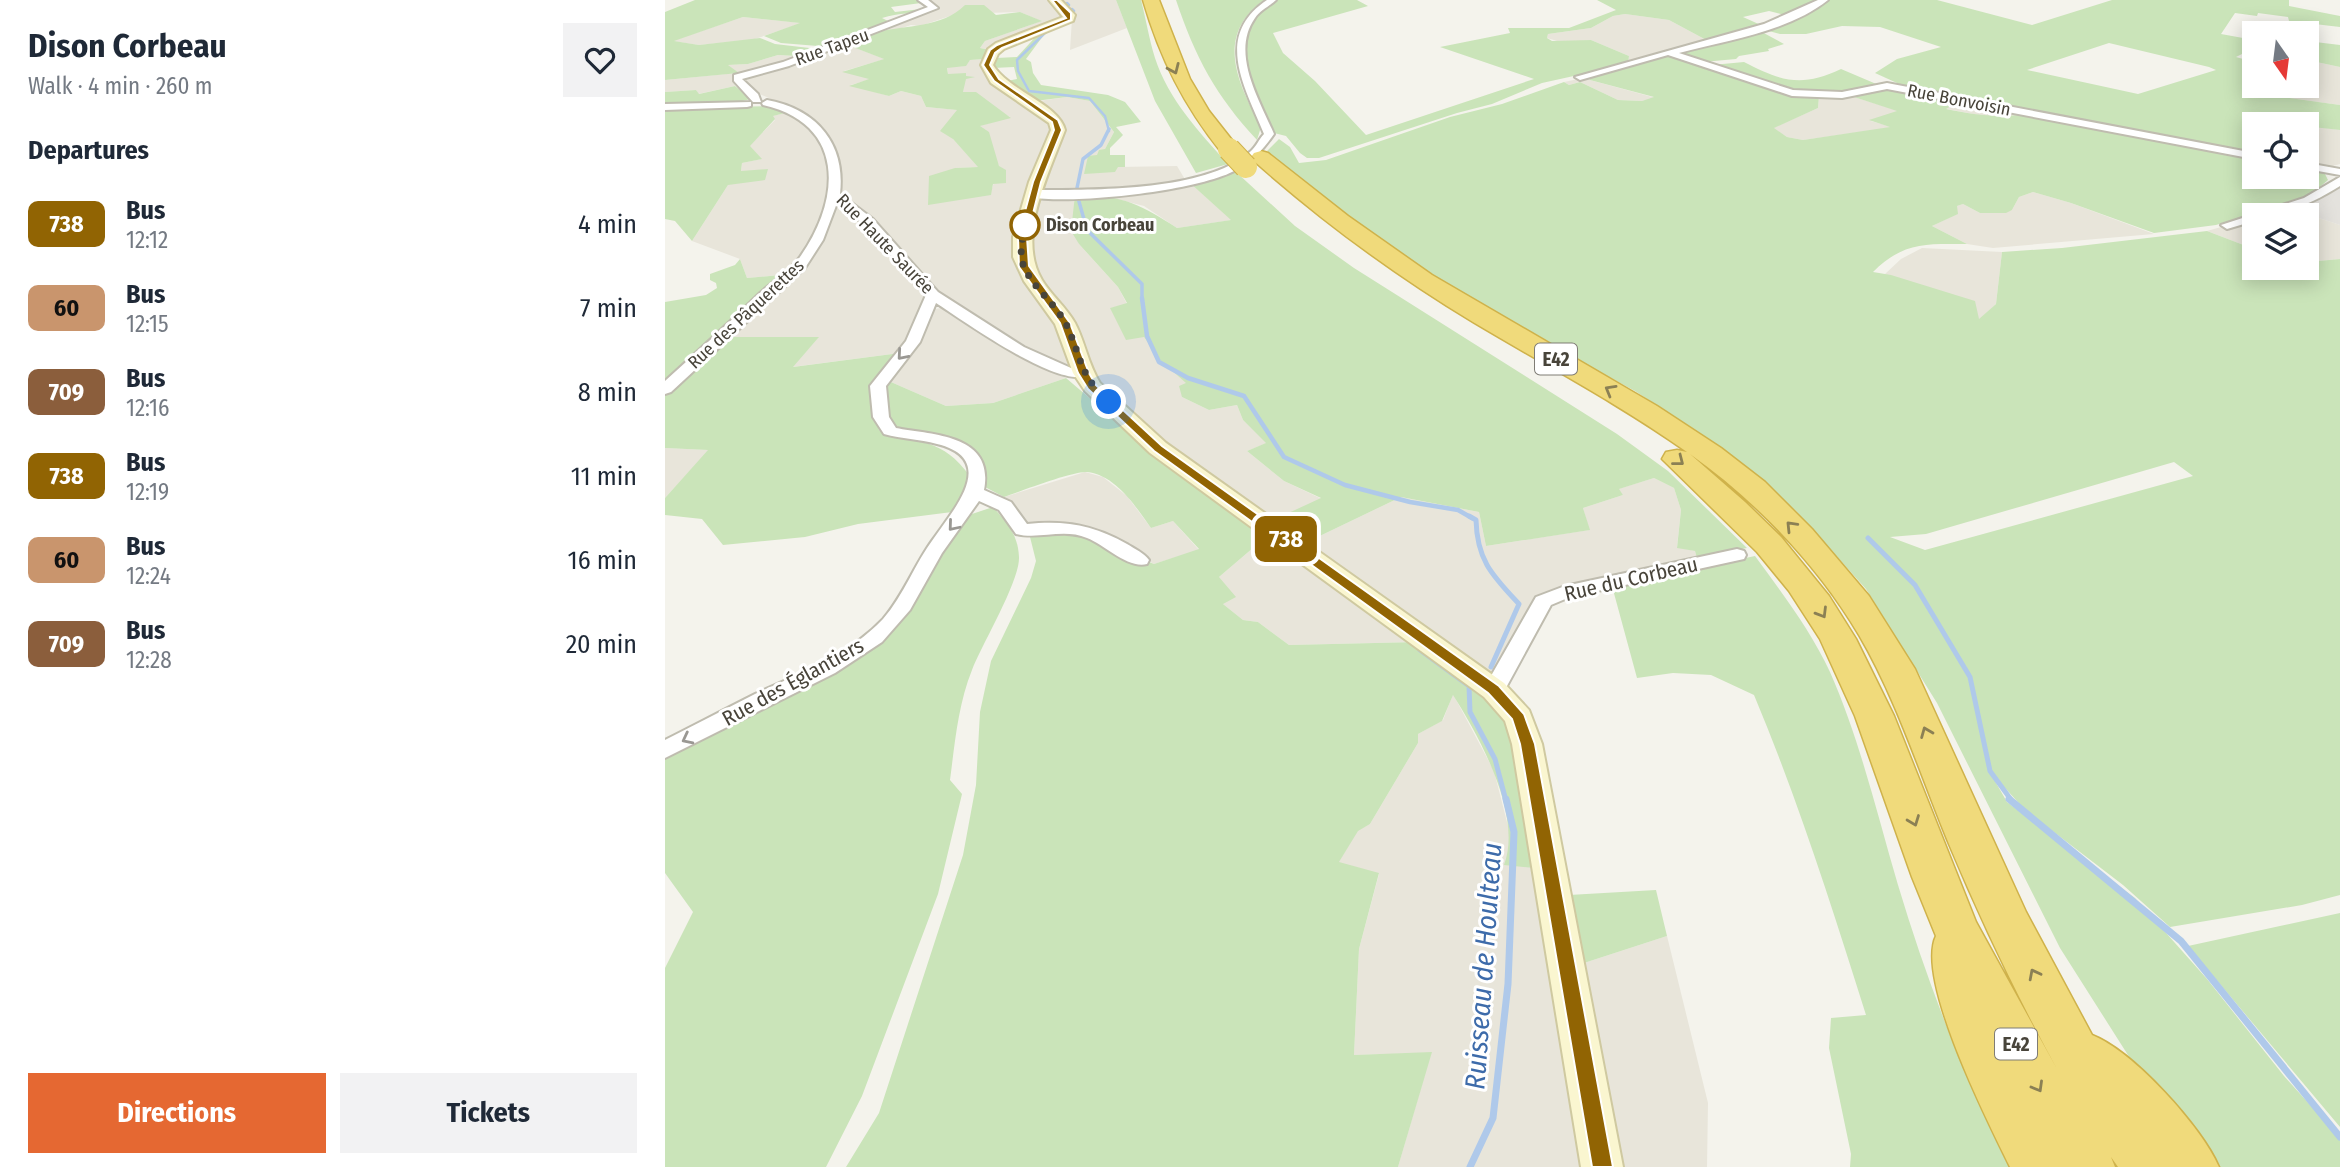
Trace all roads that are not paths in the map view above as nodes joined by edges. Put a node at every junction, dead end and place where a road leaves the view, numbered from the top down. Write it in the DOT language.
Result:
graph roads {
  1 [pos="922,0"];
  2 [pos="1055,0"];
  3 [pos="1151,0"];
  4 [pos="1169,0"];
  5 [pos="1272,0"];
  6 [pos="1824,0"];
  7 [pos="1668,52"];
  8 [pos="1580,77"];
  9 [pos="756,100"];
  10 [pos="665,107"];
  11 [pos="1246,154"];
  12 [pos="2242,154"];
  13 [pos="2319,168"];
  14 [pos="2340,172"];
  15 [pos="2340,181"];
  16 [pos="1034,194"];
  17 [pos="834,195"];
  18 [pos="2301,203"];
  19 [pos="2242,220"];
  20 [pos="2227,225"];
  21 [pos="933,295"];
  22 [pos="1083,373"];
  23 [pos="665,389"];
  24 [pos="973,491"];
  25 [pos="1737,555"];
  26 [pos="1140,560"];
  27 [pos="1494,690"];
  28 [pos="665,750"];
  29 [pos="1950,917"];
  30 [pos="2065,1035"];
  31 [pos="1602,1167"];
  32 [pos="2039,1167"];
  33 [pos="2088,1167"];
  34 [pos="2151,1167"];
  35 [pos="2192,1167"];
  1 -- 9 [label="street, Rue Tapeu"];
  2 -- 16 [label="street"];
  3 -- 11 [label="highway, E42, one-way"];
  4 -- 11 [label="highway, E42"];
  5 -- 16 [label="street"];
  6 -- 7 [label="street"];
  7 -- 8 [label="street"];
  7 -- 12 [label="street, Rue Bonvoisin"];
  9 -- 10 [label="street"];
  9 -- 17 [label="street, Rue Haute Saurée"];
  11 -- 29 [label="highway, E42, one-way"];
  30 -- 11 [label="highway, E42, one-way"];
  13 -- 14 [label="street"];
  15 -- 18 [label="street"];
  16 -- 22 [label="street"];
  17 -- 21 [label="street, Rue Haute Saurée"];
  17 -- 23 [label="street, Rue des Pâquerettes"];
  19 -- 20 [label="street"];
  21 -- 22 [label="street, Rue Haute Saurée"];
  21 -- 24 [label="street, one-way"];
  22 -- 27 [label="street"];
  24 -- 26 [label="street"];
  24 -- 28 [label="street, Rue des Églantiers, one-way"];
  25 -- 27 [label="street, Rue du Corbeau"];
  27 -- 31 [label="street"];
  29 -- 32 [label="highway"];
  29 -- 33 [label="highway, E42, one-way"];
  30 -- 34 [label="highway, E42"];
  30 -- 35 [label="highway"];
}
